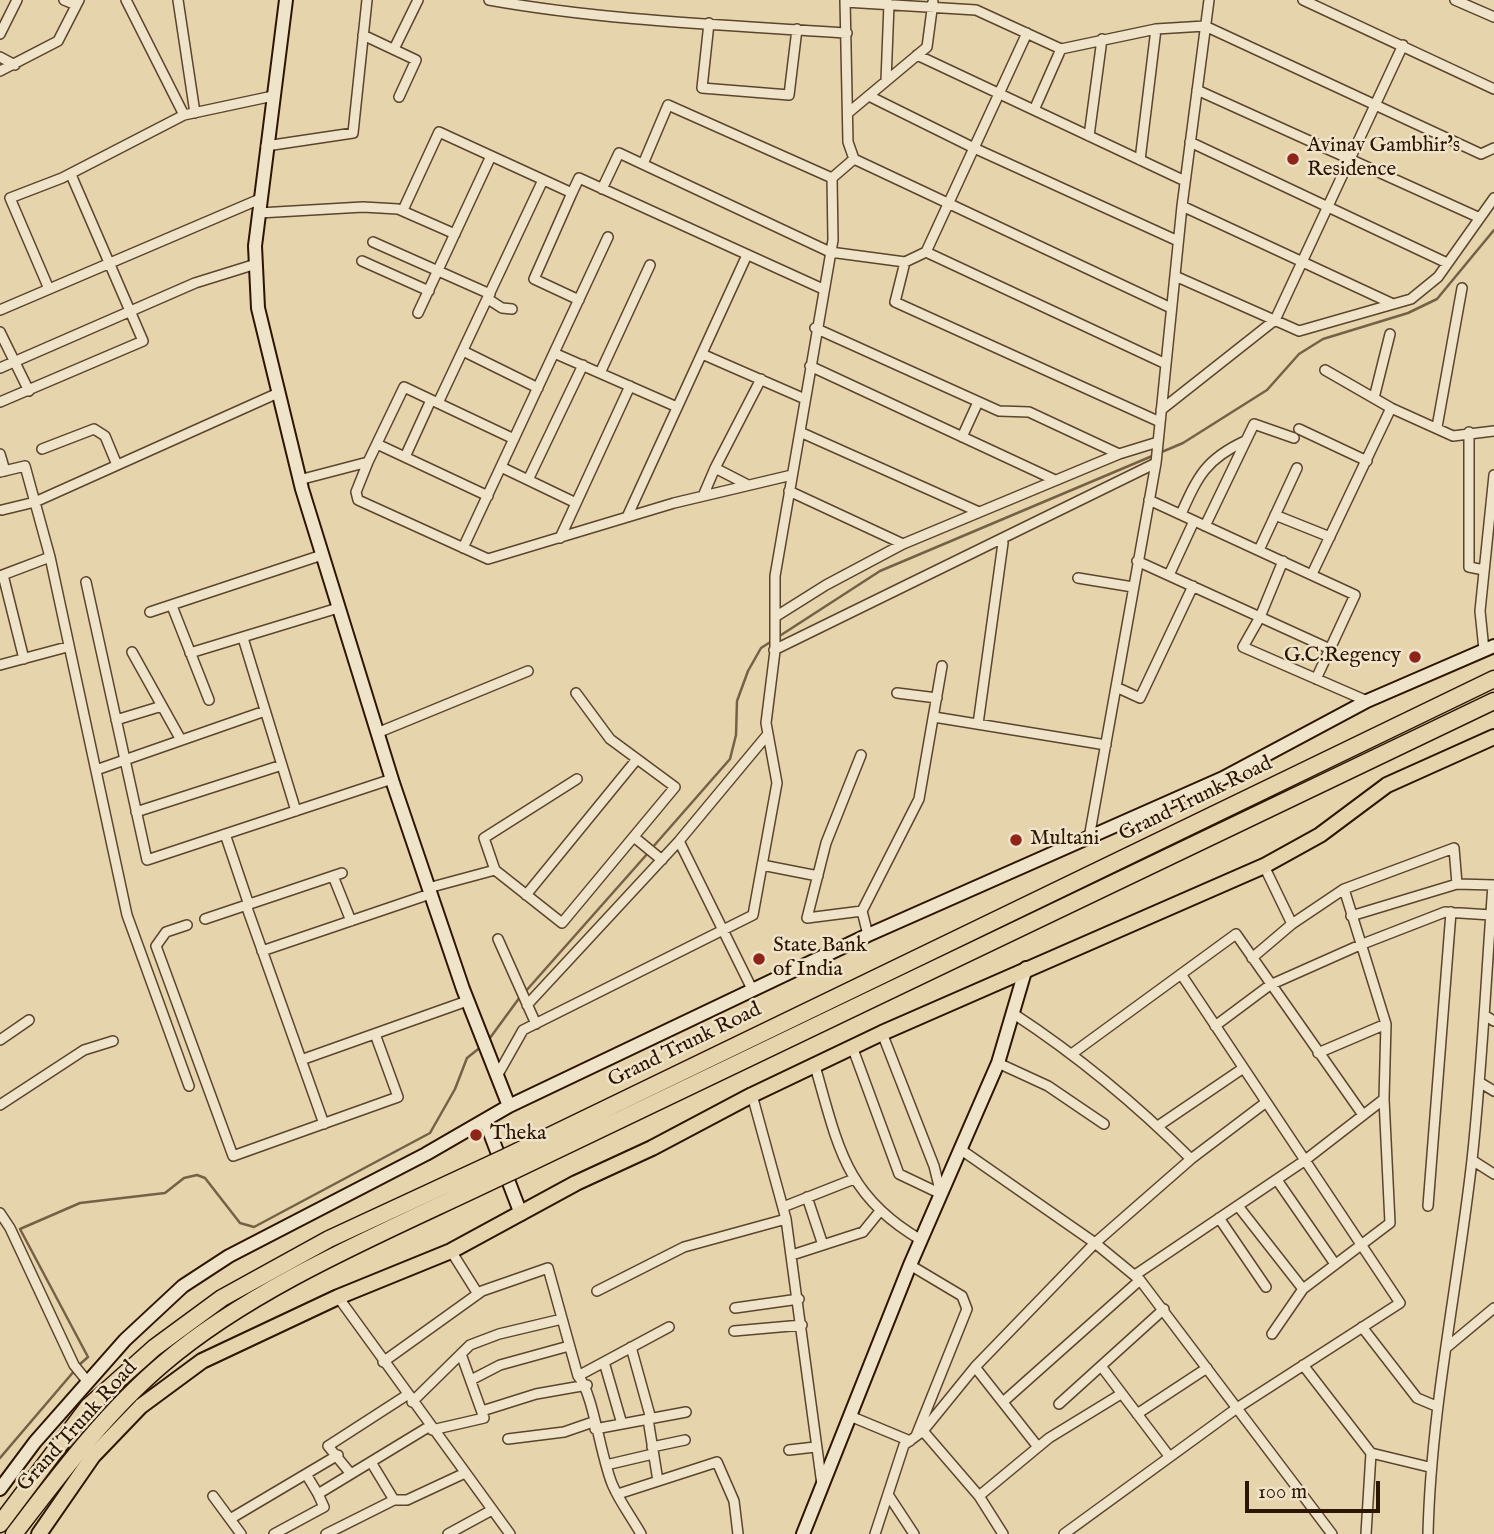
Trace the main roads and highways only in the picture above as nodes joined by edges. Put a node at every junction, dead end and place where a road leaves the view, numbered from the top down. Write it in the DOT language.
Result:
graph roads {
  1 [pos="1494,679"];
  2 [pos="1494,701"];
  3 [pos="1491,743"];
  4 [pos="503,1167"];
  5 [pos="0,1524"];
  6 [pos="14,1534"];
  7 [pos="39,1534"];
  1 -- 4 [label="highway, Grand Trunk Road"];
  2 -- 4 [label="highway, Grand Trunk Road"];
  3 -- 7 [label="main road"];
  4 -- 5 [label="highway, Grand Trunk Road"];
  4 -- 6 [label="highway, Grand Trunk Road"];
}
